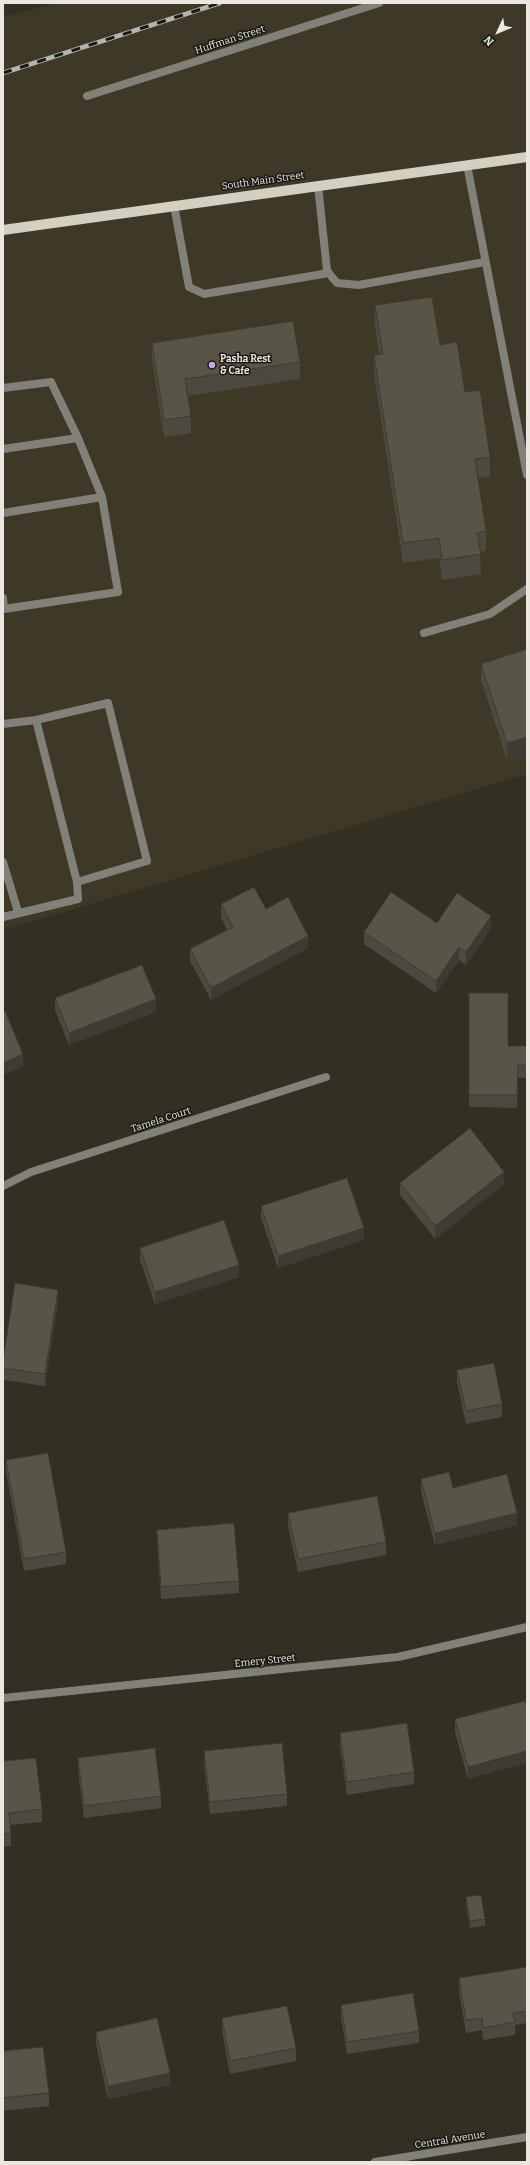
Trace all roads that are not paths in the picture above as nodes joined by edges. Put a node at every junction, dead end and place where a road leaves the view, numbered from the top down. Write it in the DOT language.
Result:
graph roads {
  1 [pos="379,3"];
  2 [pos="87,96"];
  3 [pos="527,156"];
  4 [pos="467,165"];
  5 [pos="318,185"];
  6 [pos="174,206"];
  7 [pos="3,230"];
  8 [pos="485,262"];
  9 [pos="329,273"];
  10 [pos="3,388"];
  11 [pos="78,438"];
  12 [pos="3,449"];
  13 [pos="527,475"];
  14 [pos="102,497"];
  15 [pos="3,513"];
  16 [pos="527,589"];
  17 [pos="3,598"];
  18 [pos="424,633"];
  19 [pos="36,720"];
  20 [pos="3,724"];
  21 [pos="3,862"];
  22 [pos="77,882"];
  23 [pos="18,912"];
  24 [pos="3,917"];
  25 [pos="326,1077"];
  26 [pos="3,1186"];
  27 [pos="527,1627"];
  28 [pos="3,1698"];
  29 [pos="527,2137"];
  30 [pos="375,2162"];
  1 -- 2 [label="street, Huffman Street"];
  3 -- 4 [label="main road, South Main Street"];
  4 -- 5 [label="main road, South Main Street"];
  4 -- 8 [label="street"];
  5 -- 6 [label="main road, South Main Street"];
  5 -- 9 [label="street"];
  6 -- 7 [label="main road, South Main Street"];
  6 -- 9 [label="street"];
  8 -- 9 [label="street"];
  8 -- 13 [label="street"];
  10 -- 11 [label="street"];
  11 -- 12 [label="street"];
  11 -- 14 [label="street"];
  14 -- 15 [label="street"];
  14 -- 17 [label="street"];
  16 -- 18 [label="street"];
  19 -- 20 [label="street"];
  19 -- 22 [label="street"];
  19 -- 22 [label="street"];
  21 -- 23 [label="street"];
  22 -- 23 [label="street"];
  23 -- 24 [label="street"];
  25 -- 26 [label="street, Tamela Court"];
  27 -- 28 [label="street, Emery Street"];
  29 -- 30 [label="street, Central Avenue"];
}
